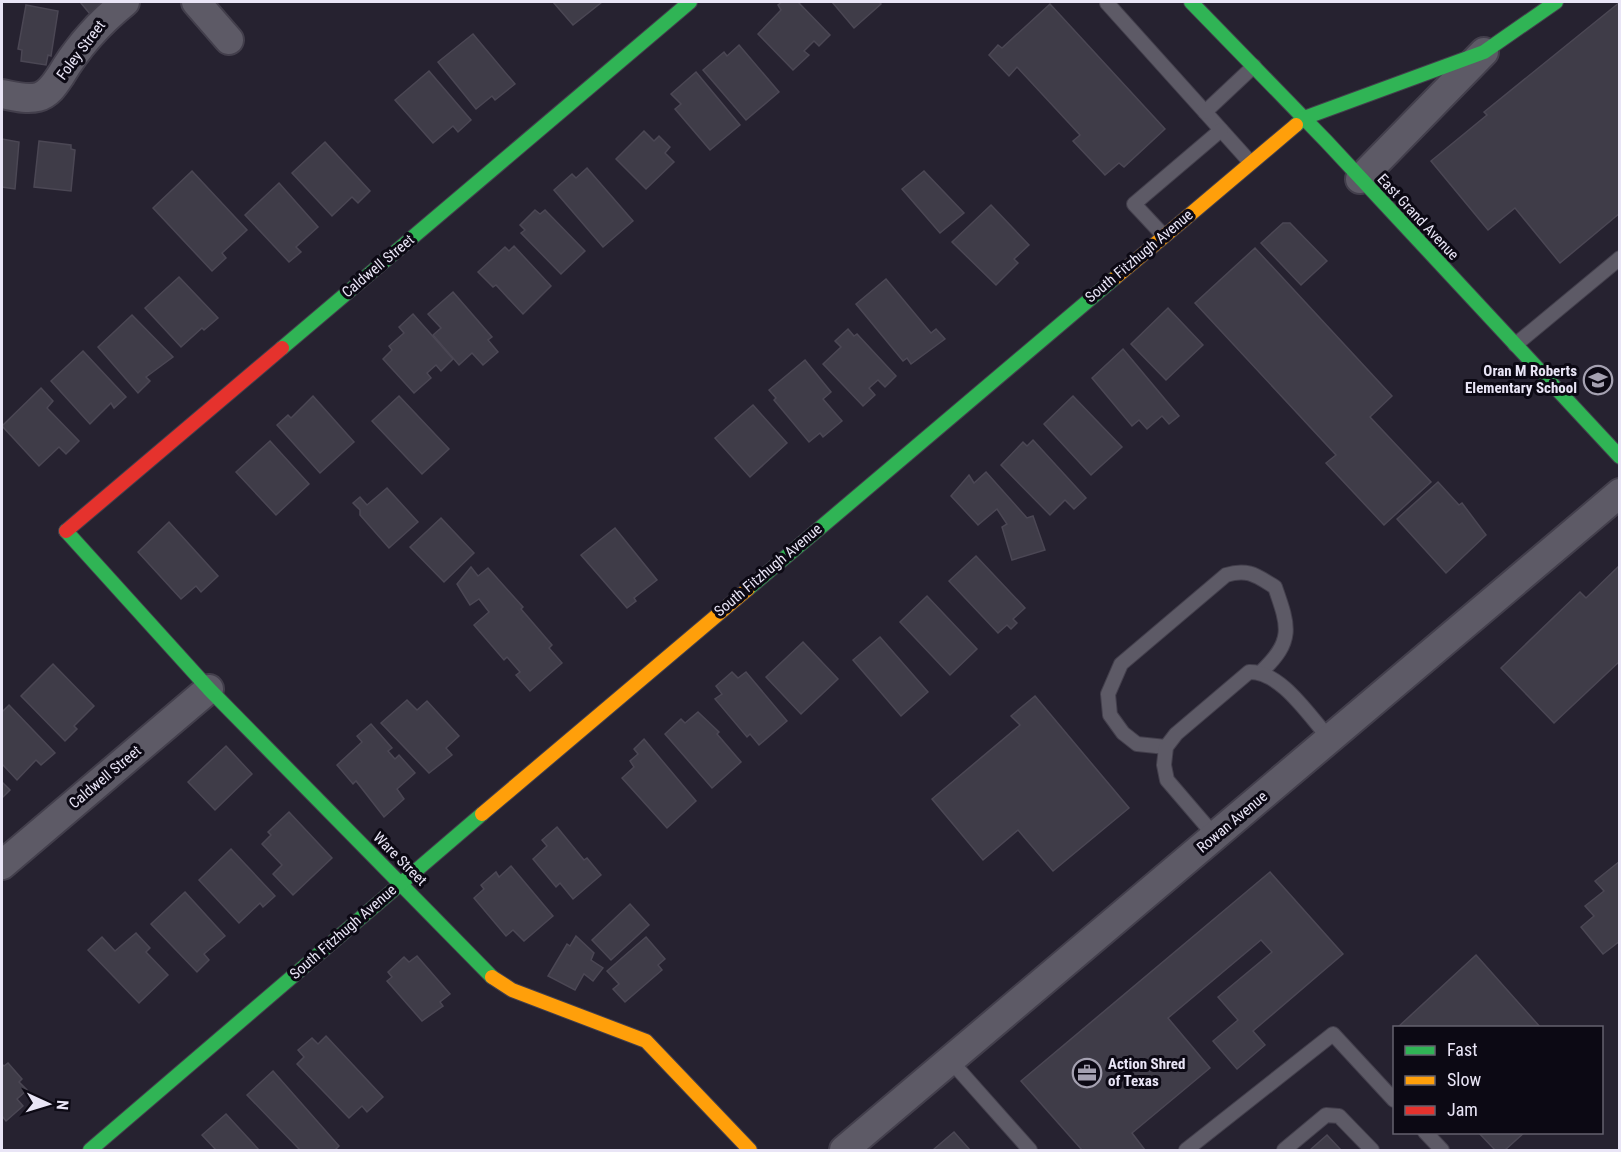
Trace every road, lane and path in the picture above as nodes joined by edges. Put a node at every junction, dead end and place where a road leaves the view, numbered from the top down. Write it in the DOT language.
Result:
graph roads {
  1 [pos="125,2"];
  2 [pos="196,2"];
  3 [pos="690,2"];
  4 [pos="1107,2"];
  5 [pos="1191,2"];
  6 [pos="1556,2"];
  7 [pos="229,40"];
  8 [pos="1484,52"];
  9 [pos="1254,66"];
  10 [pos="2,94"];
  11 [pos="1205,112"];
  12 [pos="1304,118"];
  13 [pos="1221,130"];
  14 [pos="1250,162"];
  15 [pos="1360,179"];
  16 [pos="1163,235"];
  17 [pos="1620,258"];
  18 [pos="1515,345"];
  19 [pos="1620,457"];
  20 [pos="1620,493"];
  21 [pos="66,531"];
  22 [pos="1261,672"];
  23 [pos="209,689"];
  24 [pos="1330,739"];
  25 [pos="1166,747"];
  26 [pos="1215,836"];
  27 [pos="2,865"];
  28 [pos="400,883"];
  29 [pos="950,1060"];
  30 [pos="1393,1098"];
  31 [pos="1427,1134"];
  32 [pos="90,1150"];
  33 [pos="750,1150"];
  34 [pos="844,1150"];
  35 [pos="1030,1150"];
  36 [pos="1186,1150"];
  37 [pos="1284,1150"];
  38 [pos="1372,1150"];
  39 [pos="1442,1150"];
  1 -- 10 [label="street, Foley Street"];
  2 -- 7 [label="street"];
  3 -- 21 [label="street, Caldwell Street"];
  4 -- 11 [label="lane"];
  5 -- 9 [label="street, East Grand Avenue"];
  6 -- 8 [label="street, South Fitzhugh Avenue"];
  8 -- 12 [label="street, South Fitzhugh Avenue"];
  8 -- 15 [label="street, South Fitzhugh Avenue"];
  9 -- 11 [label="lane"];
  9 -- 12 [label="street, East Grand Avenue"];
  11 -- 13 [label="lane"];
  12 -- 14 [label="street, South Fitzhugh Avenue"];
  12 -- 15 [label="street, East Grand Avenue"];
  13 -- 14 [label="lane"];
  13 -- 16 [label="lane"];
  14 -- 16 [label="street, South Fitzhugh Avenue"];
  15 -- 18 [label="street, East Grand Avenue"];
  16 -- 28 [label="street, South Fitzhugh Avenue"];
  17 -- 18 [label="lane"];
  18 -- 19 [label="street, East Grand Avenue"];
  20 -- 24 [label="street, Rowan Avenue"];
  21 -- 23 [label="street, Ware Street"];
  22 -- 24 [label="lane"];
  22 -- 25 [label="lane"];
  22 -- 25 [label="lane"];
  23 -- 27 [label="street, Caldwell Street"];
  23 -- 28 [label="street, Ware Street"];
  24 -- 26 [label="street, Rowan Avenue"];
  25 -- 26 [label="lane"];
  26 -- 29 [label="street, Rowan Avenue"];
  28 -- 32 [label="street, South Fitzhugh Avenue"];
  28 -- 33 [label="street, Ware Street"];
  29 -- 34 [label="street, Rowan Avenue"];
  29 -- 35 [label="lane"];
  30 -- 36 [label="lane"];
  31 -- 39 [label="lane"];
  37 -- 38 [label="lane"];
}
